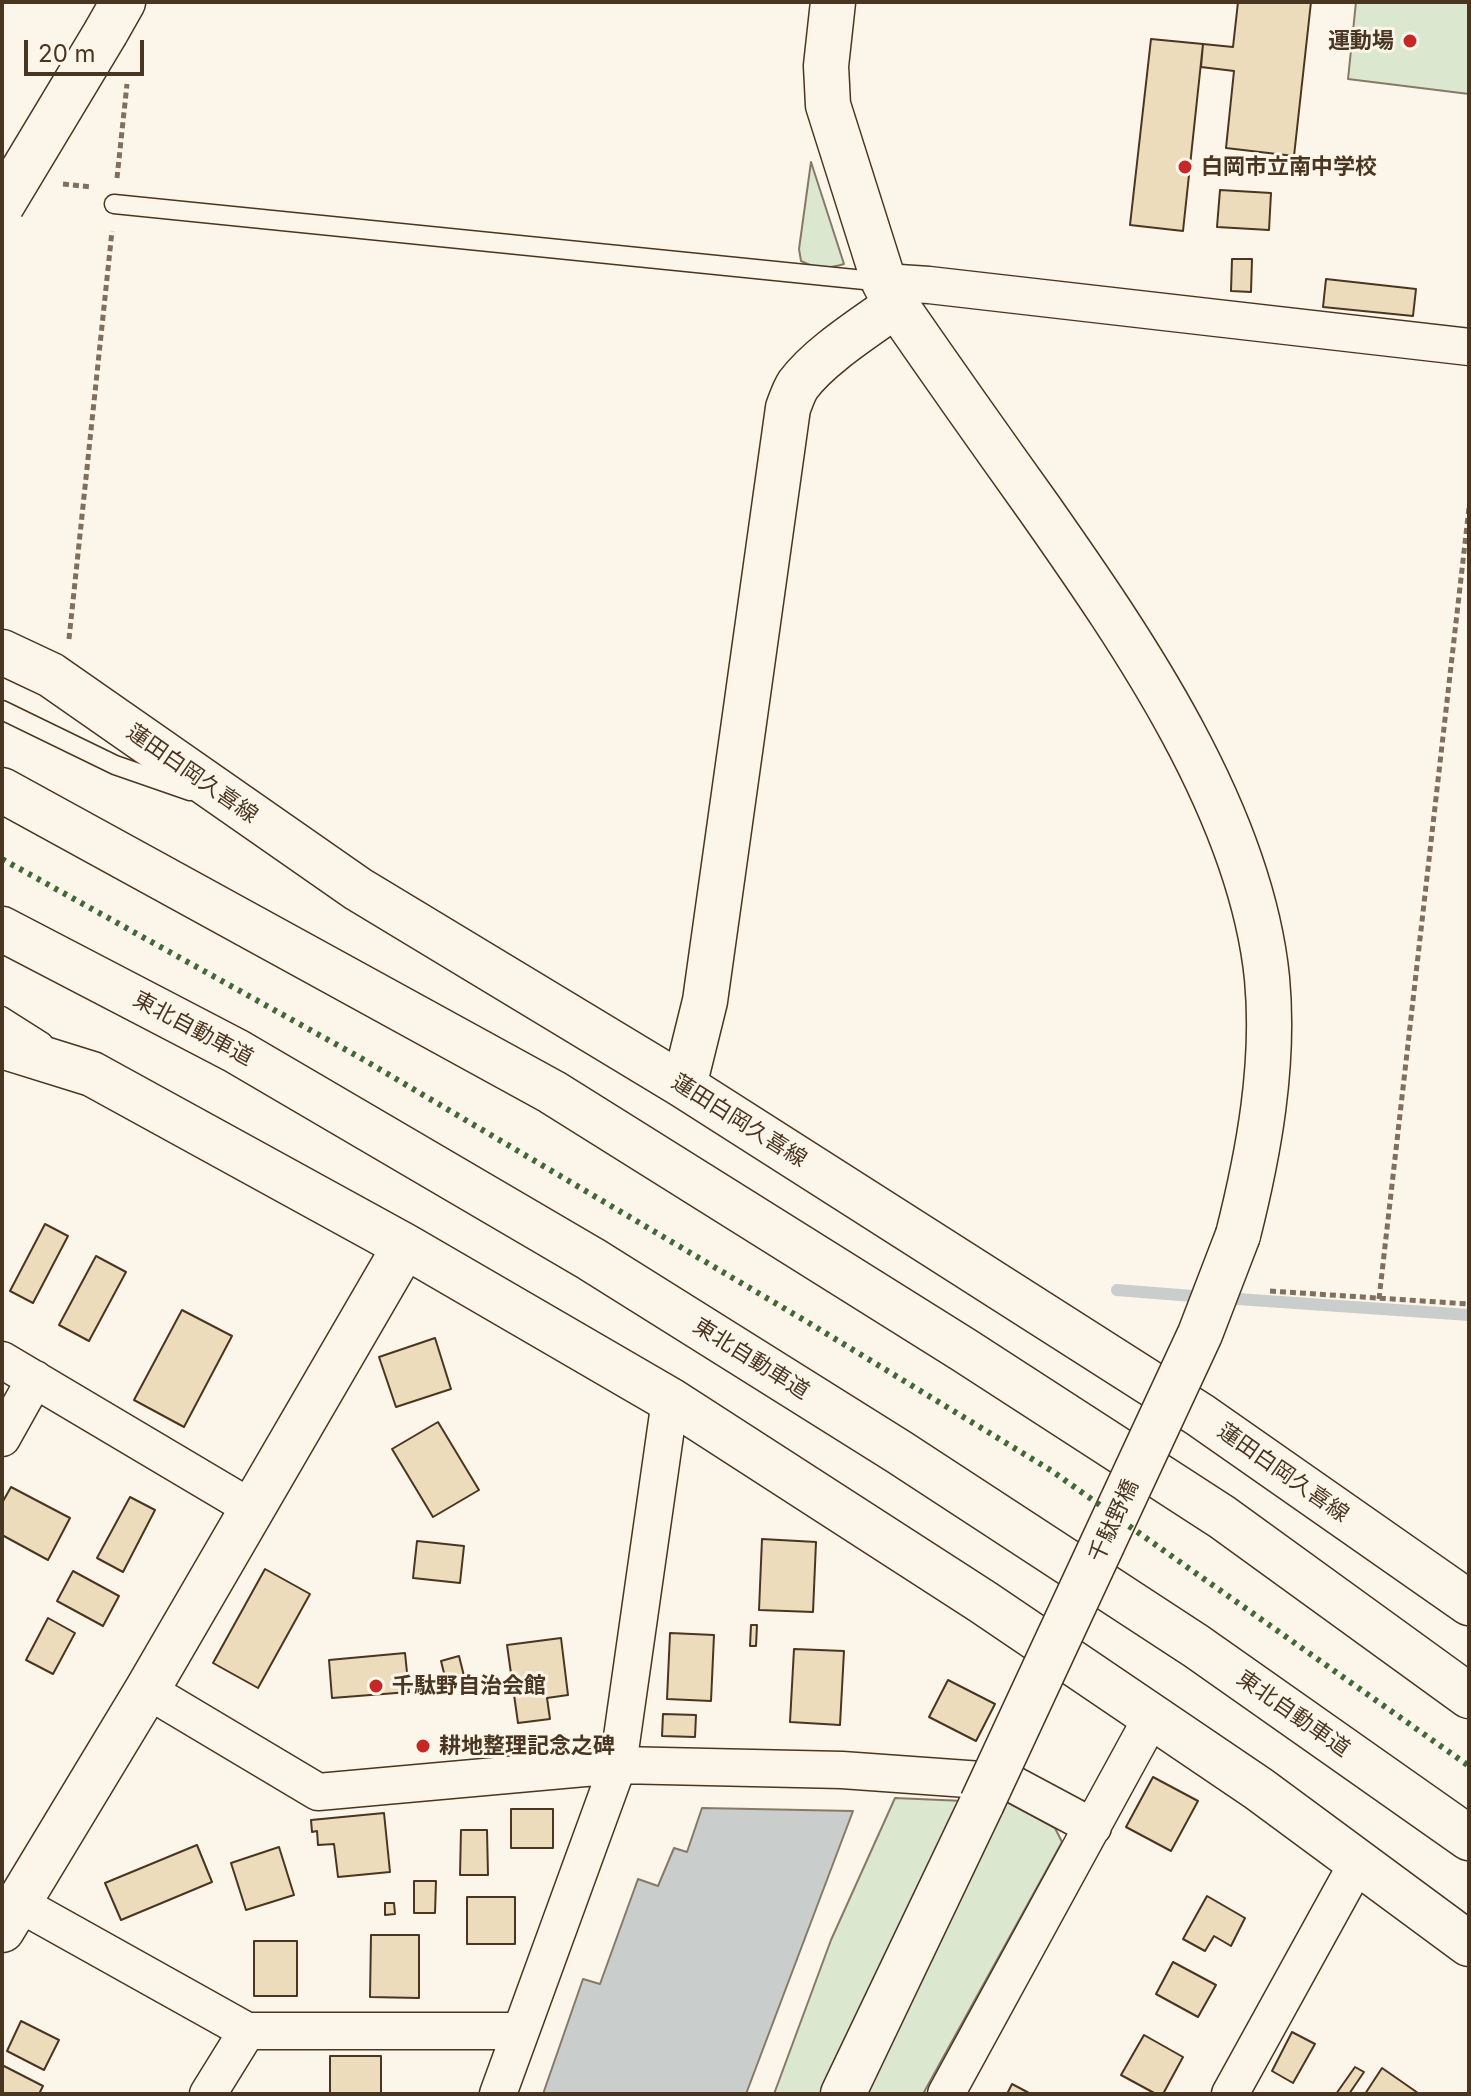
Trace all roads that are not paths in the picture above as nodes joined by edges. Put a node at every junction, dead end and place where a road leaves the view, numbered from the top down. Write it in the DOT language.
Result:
graph roads {
  1 [pos="833,2"];
  2 [pos="115,17"];
  3 [pos="114,204"];
  4 [pos="2,205"];
  5 [pos="890,294"];
  6 [pos="1469,347"];
  7 [pos="2,652"];
  8 [pos="2,710"];
  9 [pos="2,790"];
  10 [pos="238,808"];
  11 [pos="2,929"];
  12 [pos="2,1016"];
  13 [pos="2,1046"];
  14 [pos="92,1074"];
  15 [pos="684,1086"];
  16 [pos="405,1246"];
  17 [pos="2,1360"];
  18 [pos="35,1379"];
  19 [pos="670,1400"];
  20 [pos="2,1438"];
  21 [pos="253,1509"];
  22 [pos="1469,1603"];
  23 [pos="147,1690"];
  24 [pos="1469,1696"];
  25 [pos="1152,1717"];
  26 [pos="618,1765"];
  27 [pos="1093,1827"];
  28 [pos="1469,1838"];
  29 [pos="1358,1862"];
  30 [pos="7,1917"];
  31 [pos="1469,1944"];
  32 [pos="247,2031"];
  33 [pos="520,2031"];
  34 [pos="208,2094"];
  35 [pos="498,2094"];
  36 [pos="843,2094"];
  37 [pos="946,2094"];
  38 [pos="1230,2094"];
  1 -- 5 [label="main road, 千駄野橋"];
  2 -- 4 [label="main road, bridge"];
  3 -- 5 [label="lane"];
  5 -- 6 [label="street"];
  5 -- 15 [label="main road"];
  5 -- 36 [label="main road, 千駄野橋, bridge"];
  7 -- 10 [label="main road, 蓮田白岡久喜線"];
  8 -- 10 [label="lane"];
  9 -- 24 [label="main road"];
  10 -- 15 [label="main road, 蓮田白岡久喜線"];
  11 -- 28 [label="main road, 東北自動車道"];
  12 -- 14 [label="lane"];
  13 -- 14 [label="main road"];
  14 -- 16 [label="main road"];
  15 -- 22 [label="main road, 蓮田白岡久喜線"];
  16 -- 19 [label="main road"];
  16 -- 21 [label="main road"];
  17 -- 18 [label="street"];
  18 -- 20 [label="street"];
  18 -- 21 [label="street"];
  19 -- 25 [label="main road"];
  19 -- 26 [label="street"];
  21 -- 23 [label="main road"];
  23 -- 26 [label="street"];
  23 -- 30 [label="main road"];
  25 -- 27 [label="street"];
  25 -- 29 [label="main road"];
  26 -- 27 [label="street"];
  26 -- 33 [label="street"];
  27 -- 37 [label="street"];
  29 -- 31 [label="main road"];
  29 -- 38 [label="street"];
  30 -- 32 [label="street"];
  32 -- 33 [label="street"];
  32 -- 34 [label="street"];
  33 -- 35 [label="street"];
}
